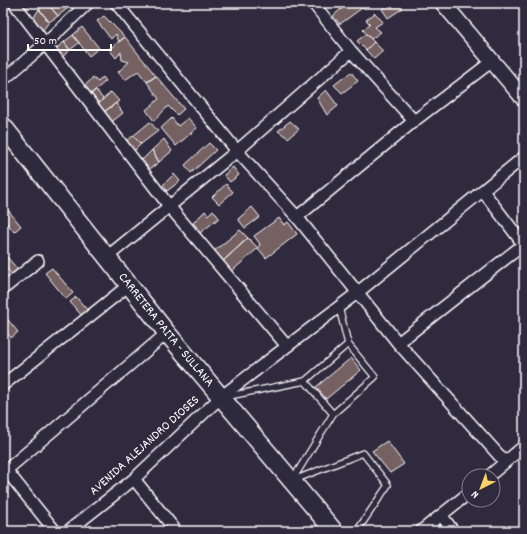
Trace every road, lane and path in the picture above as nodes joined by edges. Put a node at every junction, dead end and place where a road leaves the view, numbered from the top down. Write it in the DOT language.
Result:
graph roads {
  1 [pos="14,3"];
  2 [pos="88,3"];
  3 [pos="116,3"];
  4 [pos="313,3"];
  5 [pos="443,3"];
  6 [pos="45,44"];
  7 [pos="351,51"];
  8 [pos="491,62"];
  9 [pos="3,80"];
  10 [pos="524,99"];
  11 [pos="414,121"];
  12 [pos="3,126"];
  13 [pos="237,151"];
  14 [pos="524,158"];
  15 [pos="483,191"];
  16 [pos="169,206"];
  17 [pos="297,217"];
  18 [pos="524,244"];
  19 [pos="107,257"];
  20 [pos="38,261"];
  21 [pos="129,285"];
  22 [pos="3,289"];
  23 [pos="357,293"];
  24 [pos="339,307"];
  25 [pos="167,332"];
  26 [pos="398,343"];
  27 [pos="348,344"];
  28 [pos="286,345"];
  29 [pos="306,381"];
  30 [pos="3,385"];
  31 [pos="222,397"];
  32 [pos="333,414"];
  33 [pos="524,446"];
  34 [pos="505,462"];
  35 [pos="498,468"];
  36 [pos="4,471"];
  37 [pos="134,479"];
  38 [pos="292,481"];
  39 [pos="461,500"];
  40 [pos="442,516"];
  41 [pos="55,531"];
  42 [pos="68,531"];
  43 [pos="176,531"];
  44 [pos="334,531"];
  45 [pos="357,531"];
  46 [pos="421,531"];
  47 [pos="453,531"];
  1 -- 6 [label="street"];
  2 -- 6 [label="street"];
  3 -- 13 [label="street"];
  4 -- 7 [label="street"];
  5 -- 8 [label="street"];
  6 -- 9 [label="street"];
  6 -- 16 [label="street"];
  7 -- 11 [label="street"];
  7 -- 13 [label="street"];
  8 -- 10 [label="street"];
  8 -- 11 [label="street"];
  11 -- 17 [label="street"];
  12 -- 19 [label="main road, CARRETERA PAITA - SULLANA"];
  13 -- 16 [label="street"];
  13 -- 17 [label="street"];
  14 -- 15 [label="street, AVENIDA ALEJANDRO DIOSES"];
  15 -- 18 [label="street"];
  15 -- 23 [label="street, AVENIDA ALEJANDRO DIOSES"];
  16 -- 19 [label="street"];
  16 -- 28 [label="street"];
  17 -- 23 [label="street"];
  18 -- 26 [label="street"];
  19 -- 21 [label="main road, CARRETERA PAITA - SULLANA"];
  20 -- 22 [label="street"];
  21 -- 25 [label="main road, CARRETERA PAITA - SULLANA"];
  21 -- 30 [label="street"];
  23 -- 24 [label="street, AVENIDA ALEJANDRO DIOSES"];
  23 -- 26 [label="street"];
  24 -- 27 [label="lane"];
  24 -- 28 [label="street, AVENIDA ALEJANDRO DIOSES"];
  25 -- 31 [label="main road, CARRETERA PAITA - SULLANA"];
  25 -- 36 [label="street"];
  26 -- 34 [label="street"];
  27 -- 29 [label="lane"];
  27 -- 32 [label="lane"];
  28 -- 31 [label="street, AVENIDA ALEJANDRO DIOSES"];
  29 -- 31 [label="lane"];
  29 -- 32 [label="lane"];
  31 -- 37 [label="street, AVENIDA ALEJANDRO DIOSES"];
  31 -- 38 [label="main road, CARRETERA PAITA - SULLANA"];
  32 -- 38 [label="lane"];
  33 -- 34 [label="street"];
  34 -- 35 [label="street"];
  36 -- 41 [label="street"];
  37 -- 42 [label="street, AVENIDA ALEJANDRO DIOSES"];
  37 -- 43 [label="street"];
  38 -- 44 [label="main road, CARRETERA PAITA - SULLANA"];
  38 -- 45 [label="lane"];
  39 -- 40 [label="street"];
  40 -- 46 [label="street"];
  40 -- 47 [label="street"];
}
